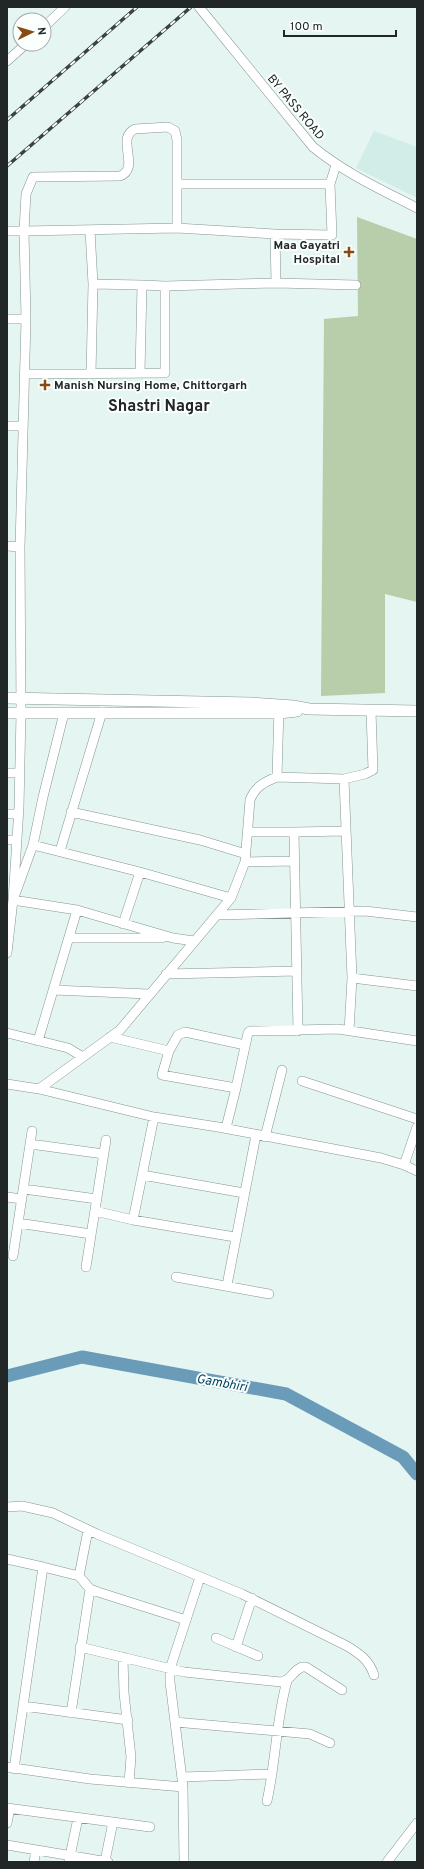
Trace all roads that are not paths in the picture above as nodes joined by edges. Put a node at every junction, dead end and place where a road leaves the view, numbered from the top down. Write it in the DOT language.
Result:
graph roads {
  1 [pos="65,7"];
  2 [pos="199,7"];
  3 [pos="52,19"];
  4 [pos="17,52"];
  5 [pos="7,61"];
  6 [pos="336,165"];
  7 [pos="177,184"];
  8 [pos="330,184"];
  9 [pos="417,208"];
  10 [pos="177,228"];
  11 [pos="90,230"];
  12 [pos="7,231"];
  13 [pos="24,231"];
  14 [pos="275,234"];
  15 [pos="276,283"];
  16 [pos="93,284"];
  17 [pos="142,284"];
  18 [pos="356,285"];
  19 [pos="165,286"];
  20 [pos="26,319"];
  21 [pos="7,320"];
  22 [pos="140,373"];
  23 [pos="24,374"];
  24 [pos="91,374"];
  25 [pos="7,426"];
  26 [pos="23,426"];
  27 [pos="7,546"];
  28 [pos="20,547"];
  29 [pos="7,698"];
  30 [pos="22,698"];
  31 [pos="279,709"];
  32 [pos="371,711"];
  33 [pos="417,711"];
  34 [pos="102,712"];
  35 [pos="7,713"];
  36 [pos="22,713"];
  37 [pos="64,713"];
  38 [pos="20,773"];
  39 [pos="7,774"];
  40 [pos="277,777"];
  41 [pos="344,779"];
  42 [pos="71,812"];
  43 [pos="7,814"];
  44 [pos="19,814"];
  45 [pos="248,832"];
  46 [pos="294,832"];
  47 [pos="346,832"];
  48 [pos="7,840"];
  49 [pos="17,840"];
  50 [pos="33,846"];
  51 [pos="60,851"];
  52 [pos="246,858"];
  53 [pos="295,861"];
  54 [pos="140,872"];
  55 [pos="231,898"];
  56 [pos="13,900"];
  57 [pos="77,910"];
  58 [pos="349,911"];
  59 [pos="296,913"];
  60 [pos="217,915"];
  61 [pos="417,918"];
  62 [pos="123,924"];
  63 [pos="9,925"];
  64 [pos="69,938"];
  65 [pos="173,938"];
  66 [pos="194,941"];
  67 [pos="7,953"];
  68 [pos="297,971"];
  69 [pos="166,974"];
  70 [pos="352,978"];
  71 [pos="417,986"];
  72 [pos="53,990"];
  73 [pos="149,994"];
  74 [pos="298,1031"];
  75 [pos="349,1031"];
  76 [pos="7,1033"];
  77 [pos="110,1037"];
  78 [pos="38,1041"];
  79 [pos="417,1041"];
  80 [pos="245,1045"];
  81 [pos="169,1051"];
  82 [pos="83,1057"];
  83 [pos="282,1070"];
  84 [pos="302,1080"];
  85 [pos="7,1084"];
  86 [pos="236,1088"];
  87 [pos="39,1089"];
  88 [pos="154,1117"];
  89 [pos="417,1120"];
  90 [pos="417,1127"];
  91 [pos="226,1128"];
  92 [pos="32,1131"];
  93 [pos="261,1136"];
  94 [pos="106,1140"];
  95 [pos="30,1144"];
  96 [pos="104,1154"];
  97 [pos="404,1165"];
  98 [pos="417,1172"];
  99 [pos="142,1175"];
  100 [pos="24,1188"];
  101 [pos="244,1193"];
  102 [pos="7,1197"];
  103 [pos="22,1198"];
  104 [pos="97,1198"];
  105 [pos="95,1211"];
  106 [pos="133,1220"];
  107 [pos="18,1223"];
  108 [pos="91,1234"];
  109 [pos="236,1237"];
  110 [pos="12,1256"];
  111 [pos="86,1267"];
  112 [pos="176,1278"];
  113 [pos="227,1285"];
  114 [pos="269,1294"];
  115 [pos="7,1507"];
  116 [pos="88,1530"];
  117 [pos="7,1559"];
  118 [pos="43,1567"];
  119 [pos="79,1576"];
  120 [pos="200,1577"];
  121 [pos="90,1589"];
  122 [pos="252,1598"];
  123 [pos="186,1620"];
  124 [pos="216,1638"];
  125 [pos="236,1646"];
  126 [pos="80,1647"];
  127 [pos="258,1656"];
  128 [pos="123,1657"];
  129 [pos="170,1669"];
  130 [pos="374,1676"];
  131 [pos="287,1681"];
  132 [pos="342,1690"];
  133 [pos="23,1706"];
  134 [pos="71,1713"];
  135 [pos="128,1720"];
  136 [pos="175,1722"];
  137 [pos="278,1730"];
  138 [pos="330,1743"];
  139 [pos="10,1768"];
  140 [pos="272,1774"];
  141 [pos="182,1777"];
  142 [pos="128,1783"];
  143 [pos="183,1787"];
  144 [pos="267,1800"];
  145 [pos="8,1808"];
  146 [pos="78,1818"];
  147 [pos="112,1822"];
  148 [pos="7,1823"];
  149 [pos="417,1823"];
  150 [pos="150,1827"];
  151 [pos="7,1845"];
  152 [pos="36,1850"];
  153 [pos="69,1859"];
  154 [pos="34,1862"];
  155 [pos="103,1862"];
  156 [pos="184,1862"];
  157 [pos="388,1862"];
  1 -- 3 [label="street"];
  2 -- 6 [label="street, BY PASS ROAD"];
  4 -- 5 [label="street"];
  6 -- 8 [label="street"];
  6 -- 9 [label="street, BY PASS ROAD"];
  7 -- 8 [label="street"];
  7 -- 10 [label="street"];
  7 -- 13 [label="street"];
  8 -- 14 [label="street"];
  10 -- 11 [label="street"];
  10 -- 14 [label="street"];
  11 -- 13 [label="street"];
  11 -- 16 [label="street"];
  12 -- 13 [label="street"];
  13 -- 20 [label="street"];
  14 -- 15 [label="street"];
  15 -- 18 [label="street"];
  15 -- 19 [label="street"];
  16 -- 17 [label="street"];
  16 -- 24 [label="street"];
  17 -- 19 [label="street"];
  17 -- 22 [label="street"];
  19 -- 22 [label="street"];
  20 -- 21 [label="street"];
  20 -- 23 [label="street"];
  22 -- 24 [label="street"];
  23 -- 24 [label="street"];
  23 -- 26 [label="street"];
  25 -- 26 [label="street"];
  26 -- 28 [label="street"];
  27 -- 28 [label="street"];
  28 -- 30 [label="street"];
  29 -- 30 [label="main road"];
  30 -- 31 [label="main road"];
  30 -- 36 [label="street"];
  31 -- 32 [label="main road"];
  31 -- 34 [label="main road"];
  31 -- 40 [label="street"];
  32 -- 33 [label="main road"];
  32 -- 41 [label="street"];
  34 -- 37 [label="main road"];
  34 -- 42 [label="street"];
  35 -- 36 [label="main road"];
  36 -- 37 [label="main road"];
  36 -- 38 [label="street"];
  37 -- 50 [label="street"];
  38 -- 39 [label="street"];
  38 -- 44 [label="street"];
  40 -- 41 [label="street"];
  40 -- 45 [label="street"];
  41 -- 47 [label="street"];
  42 -- 51 [label="street"];
  42 -- 52 [label="street"];
  43 -- 44 [label="street"];
  44 -- 49 [label="street"];
  45 -- 46 [label="street"];
  45 -- 52 [label="street"];
  46 -- 47 [label="street"];
  46 -- 53 [label="street"];
  47 -- 58 [label="street"];
  48 -- 49 [label="street"];
  49 -- 56 [label="street"];
  50 -- 51 [label="street"];
  50 -- 56 [label="street"];
  51 -- 54 [label="street"];
  52 -- 53 [label="street"];
  52 -- 55 [label="street"];
  53 -- 59 [label="street"];
  54 -- 55 [label="street"];
  54 -- 62 [label="street"];
  55 -- 60 [label="street"];
  56 -- 57 [label="street"];
  56 -- 63 [label="street"];
  57 -- 62 [label="street"];
  57 -- 64 [label="street"];
  58 -- 59 [label="street"];
  58 -- 61 [label="street"];
  58 -- 70 [label="street"];
  59 -- 60 [label="street"];
  59 -- 68 [label="street"];
  60 -- 66 [label="street"];
  62 -- 65 [label="street"];
  63 -- 67 [label="street"];
  64 -- 65 [label="street"];
  64 -- 72 [label="street"];
  65 -- 66 [label="street"];
  66 -- 69 [label="street"];
  68 -- 69 [label="street"];
  68 -- 74 [label="street"];
  69 -- 73 [label="street"];
  70 -- 71 [label="street"];
  70 -- 75 [label="street"];
  72 -- 73 [label="street"];
  72 -- 78 [label="street"];
  73 -- 77 [label="street"];
  74 -- 75 [label="street"];
  74 -- 80 [label="street"];
  75 -- 79 [label="street"];
  76 -- 78 [label="street"];
  77 -- 81 [label="street"];
  77 -- 82 [label="street"];
  78 -- 82 [label="street"];
  80 -- 81 [label="street"];
  80 -- 86 [label="street"];
  81 -- 86 [label="street"];
  82 -- 87 [label="street"];
  83 -- 93 [label="street"];
  84 -- 89 [label="street"];
  85 -- 87 [label="street"];
  86 -- 91 [label="street"];
  87 -- 88 [label="street"];
  88 -- 91 [label="street"];
  88 -- 99 [label="street"];
  90 -- 97 [label="street"];
  91 -- 93 [label="street"];
  92 -- 95 [label="street"];
  93 -- 97 [label="street"];
  93 -- 101 [label="street"];
  94 -- 96 [label="street"];
  95 -- 96 [label="street"];
  95 -- 100 [label="street"];
  96 -- 104 [label="street"];
  97 -- 98 [label="street"];
  99 -- 101 [label="street"];
  99 -- 106 [label="street"];
  100 -- 103 [label="street"];
  100 -- 104 [label="street"];
  101 -- 109 [label="street"];
  102 -- 103 [label="street"];
  103 -- 107 [label="street"];
  104 -- 105 [label="street"];
  105 -- 106 [label="street"];
  105 -- 108 [label="street"];
  106 -- 109 [label="street"];
  107 -- 108 [label="street"];
  107 -- 110 [label="street"];
  108 -- 111 [label="street"];
  109 -- 113 [label="street"];
  112 -- 113 [label="street"];
  113 -- 114 [label="street"];
  115 -- 116 [label="street"];
  116 -- 119 [label="street"];
  116 -- 120 [label="street"];
  117 -- 118 [label="street"];
  118 -- 119 [label="street"];
  118 -- 133 [label="street"];
  119 -- 121 [label="street"];
  120 -- 122 [label="street"];
  120 -- 123 [label="street"];
  121 -- 123 [label="street"];
  121 -- 126 [label="street"];
  122 -- 125 [label="street"];
  122 -- 130 [label="street"];
  123 -- 129 [label="street"];
  124 -- 125 [label="street"];
  125 -- 127 [label="street"];
  126 -- 128 [label="street"];
  126 -- 134 [label="street"];
  128 -- 129 [label="street"];
  128 -- 135 [label="street"];
  129 -- 131 [label="street"];
  129 -- 136 [label="street"];
  131 -- 132 [label="street"];
  131 -- 137 [label="street"];
  133 -- 134 [label="street"];
  133 -- 139 [label="street"];
  134 -- 135 [label="street"];
  135 -- 142 [label="street"];
  136 -- 137 [label="street"];
  136 -- 141 [label="street"];
  137 -- 138 [label="street"];
  137 -- 140 [label="street"];
  139 -- 142 [label="street"];
  140 -- 141 [label="street"];
  140 -- 144 [label="street"];
  141 -- 143 [label="street"];
  142 -- 143 [label="street"];
  143 -- 156 [label="street"];
  145 -- 146 [label="street"];
  145 -- 148 [label="street"];
  146 -- 147 [label="street"];
  146 -- 153 [label="street"];
  147 -- 150 [label="street"];
  147 -- 155 [label="street"];
  149 -- 157 [label="street"];
  151 -- 152 [label="street"];
  152 -- 153 [label="street"];
  152 -- 154 [label="street"];
  153 -- 155 [label="street"];
}
